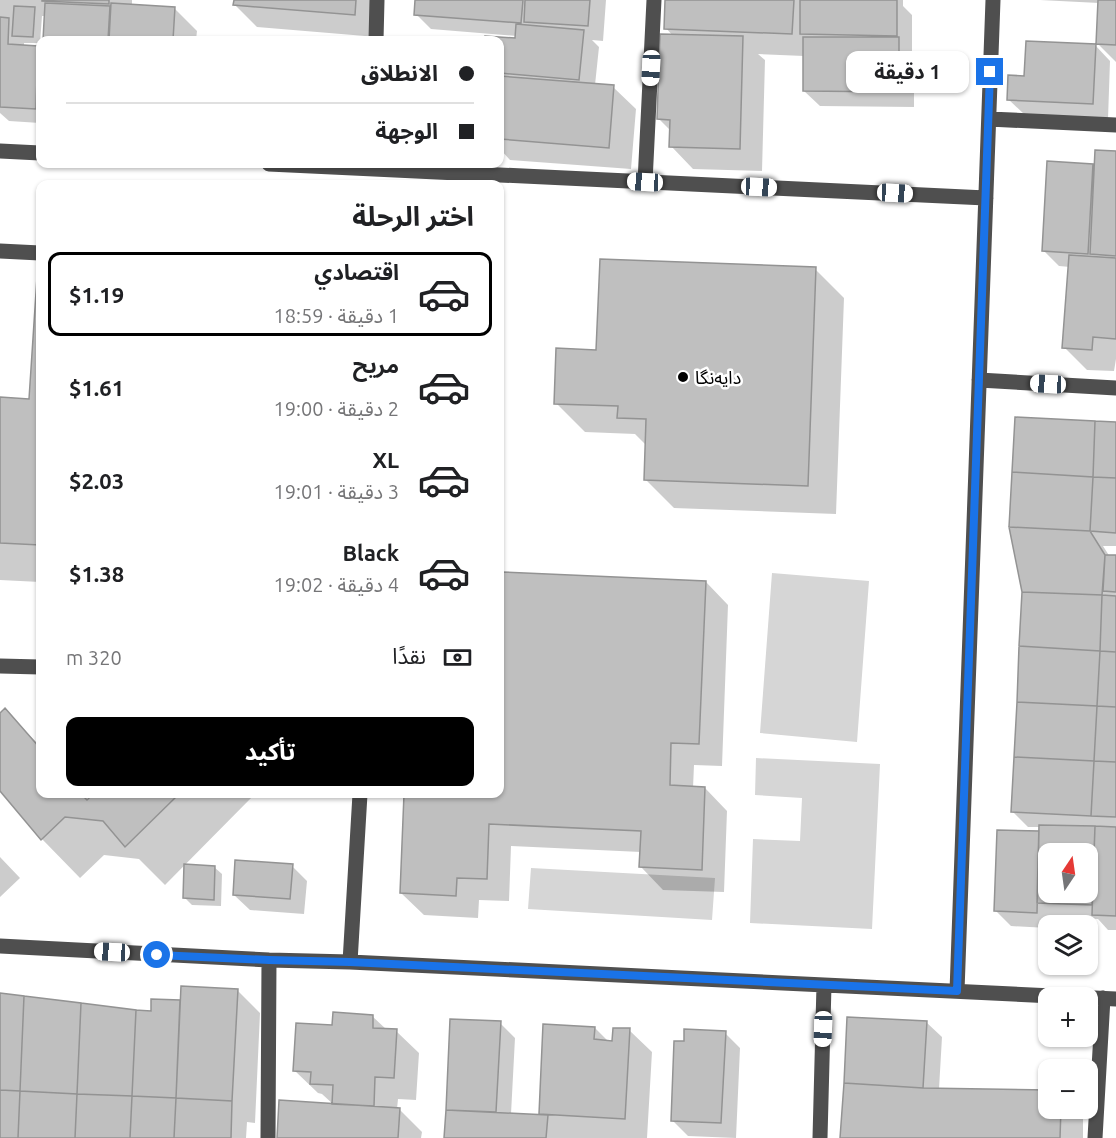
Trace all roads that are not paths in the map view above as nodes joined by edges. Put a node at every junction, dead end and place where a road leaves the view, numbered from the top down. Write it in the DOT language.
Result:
graph roads {
  1 [pos="377,0"];
  2 [pos="654,0"];
  3 [pos="993,0"];
  4 [pos="376,36"];
  5 [pos="989,120"];
  6 [pos="1116,125"];
  7 [pos="0,151"];
  8 [pos="36,153"];
  9 [pos="376,168"];
  10 [pos="395,177"];
  11 [pos="645,182"];
  12 [pos="986,198"];
  13 [pos="0,251"];
  14 [pos="36,253"];
  15 [pos="979,380"];
  16 [pos="1116,388"];
  17 [pos="0,666"];
  18 [pos="36,667"];
  19 [pos="360,798"];
  20 [pos="0,946"];
  21 [pos="269,960"];
  22 [pos="350,962"];
  23 [pos="824,985"];
  24 [pos="957,991"];
  25 [pos="1109,998"];
  26 [pos="268,1138"];
  27 [pos="820,1138"];
  28 [pos="1095,1138"];
  1 -- 4 [label="street"];
  2 -- 11 [label="street"];
  3 -- 5 [label="street"];
  5 -- 6 [label="street"];
  5 -- 12 [label="street"];
  7 -- 8 [label="street"];
  9 -- 10 [label="street"];
  10 -- 11 [label="street"];
  11 -- 12 [label="street"];
  12 -- 15 [label="street"];
  13 -- 14 [label="street"];
  15 -- 16 [label="street"];
  15 -- 24 [label="street"];
  17 -- 18 [label="street"];
  19 -- 22 [label="street"];
  20 -- 21 [label="street"];
  21 -- 22 [label="street"];
  21 -- 26 [label="street"];
  22 -- 23 [label="street"];
  23 -- 24 [label="street"];
  23 -- 27 [label="street"];
  24 -- 25 [label="street"];
  25 -- 28 [label="street"];
}
